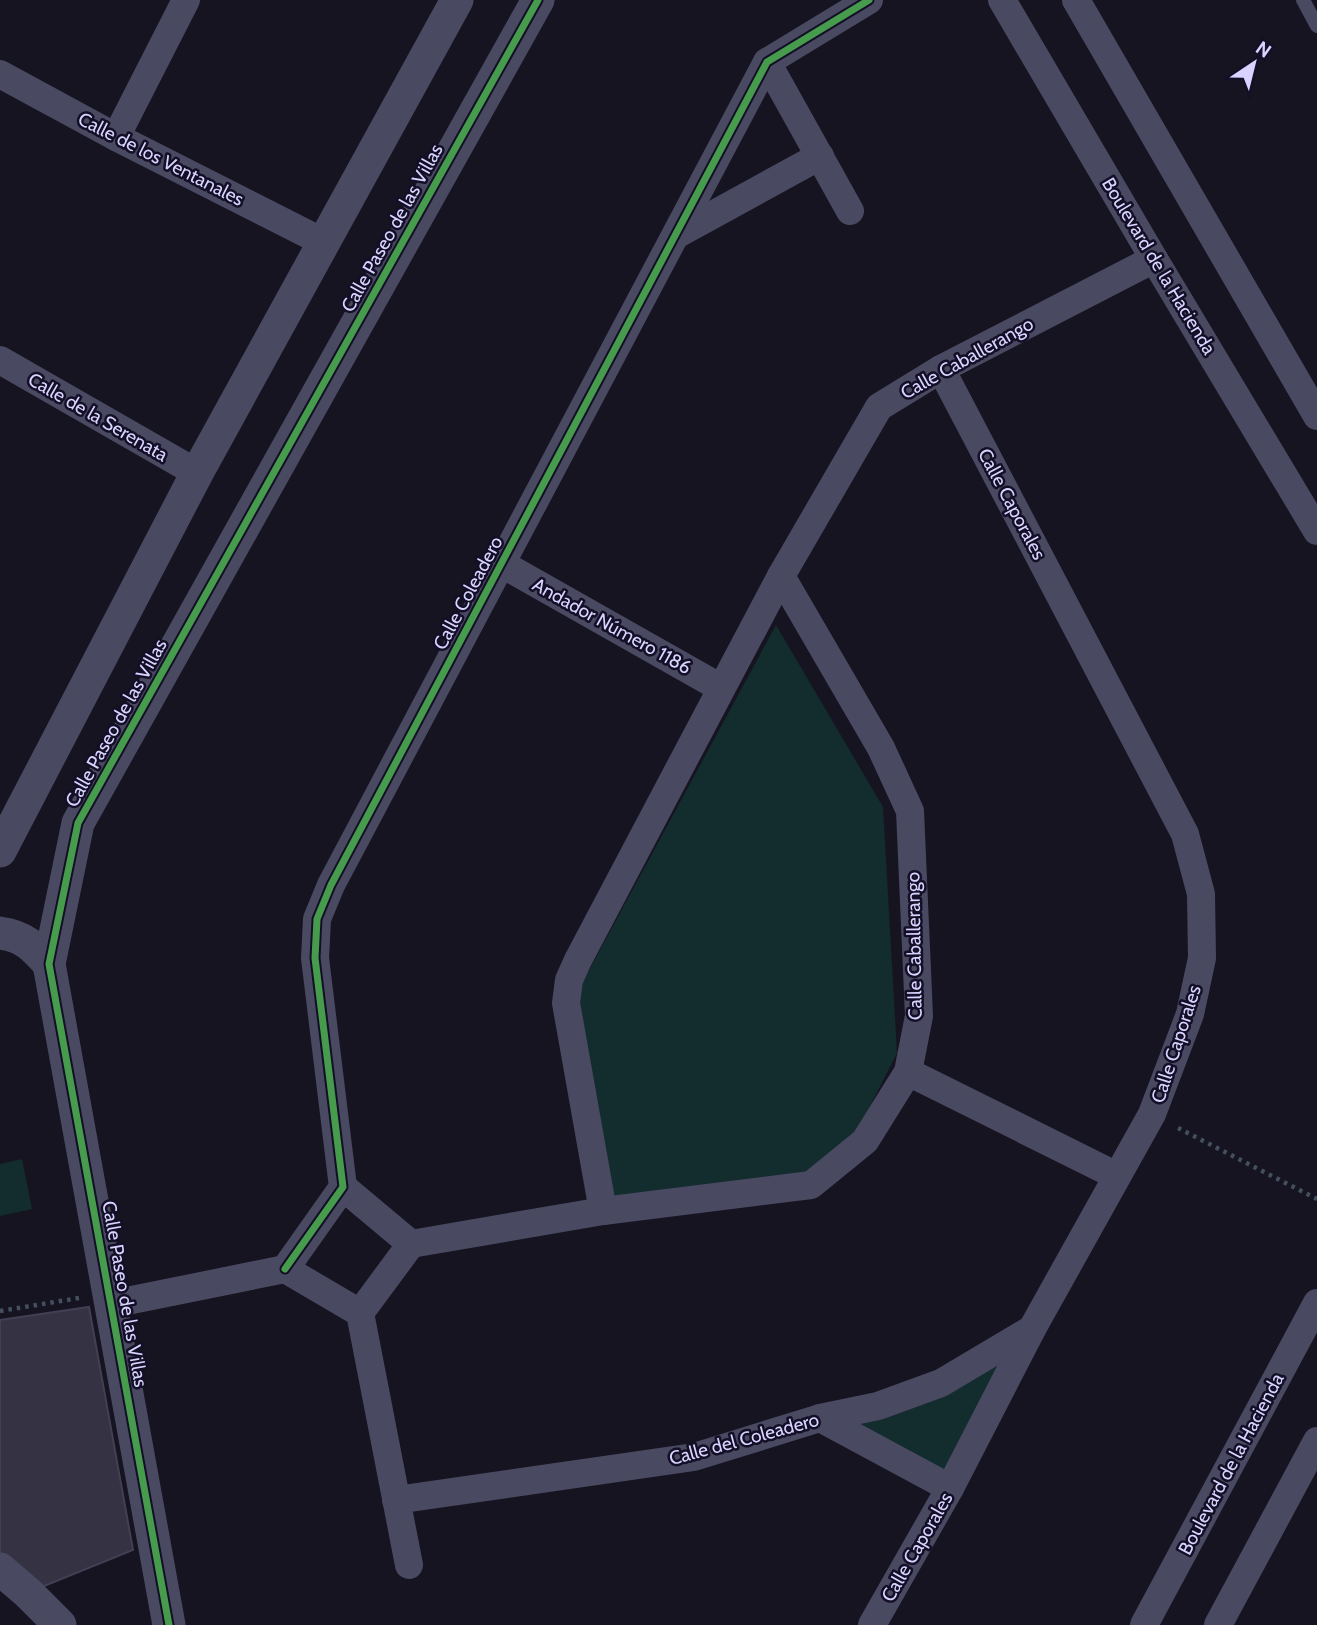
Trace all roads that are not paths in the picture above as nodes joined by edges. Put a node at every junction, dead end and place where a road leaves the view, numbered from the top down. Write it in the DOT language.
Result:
graph roads {
  1 [pos="186,0"];
  2 [pos="457,0"];
  3 [pos="538,0"];
  4 [pos="869,0"];
  5 [pos="1002,0"];
  6 [pos="1076,0"];
  7 [pos="1303,0"];
  8 [pos="1317,26"];
  9 [pos="767,62"];
  10 [pos="0,74"];
  11 [pos="116,137"];
  12 [pos="820,156"];
  13 [pos="850,211"];
  14 [pos="676,235"];
  15 [pos="323,242"];
  16 [pos="1143,264"];
  17 [pos="0,360"];
  18 [pos="942,369"];
  19 [pos="1317,416"];
  20 [pos="197,474"];
  21 [pos="1317,531"];
  22 [pos="502,564"];
  23 [pos="781,576"];
  24 [pos="721,688"];
  25 [pos="0,851"];
  26 [pos="0,933"];
  27 [pos="49,964"];
  28 [pos="908,1072"];
  29 [pos="1117,1176"];
  30 [pos="343,1187"];
  31 [pos="603,1211"];
  32 [pos="411,1244"];
  33 [pos="285,1269"];
  34 [pos="110,1298"];
  35 [pos="1317,1303"];
  36 [pos="360,1313"];
  37 [pos="1032,1329"];
  38 [pos="820,1418"];
  39 [pos="1317,1441"];
  40 [pos="950,1488"];
  41 [pos="396,1500"];
  42 [pos="409,1565"];
  43 [pos="0,1569"];
  44 [pos="160,1618"];
  45 [pos="60,1625"];
  46 [pos="872,1625"];
  47 [pos="1144,1625"];
  48 [pos="1218,1625"];
  1 -- 11 [label="street"];
  2 -- 15 [label="street"];
  3 -- 27 [label="street, Calle Paseo de las Villas"];
  4 -- 9 [label="street"];
  5 -- 16 [label="street, Boulevard de la Hacienda"];
  6 -- 19 [label="street"];
  7 -- 8 [label="lane"];
  9 -- 12 [label="street"];
  9 -- 14 [label="street, Calle Coleadero"];
  10 -- 11 [label="street, Calle de los Ventanales"];
  11 -- 15 [label="street, Calle de los Ventanales"];
  12 -- 13 [label="street"];
  12 -- 14 [label="street"];
  14 -- 22 [label="street, Calle Coleadero"];
  15 -- 20 [label="street"];
  16 -- 18 [label="street, Calle Caballerango"];
  16 -- 21 [label="street, Boulevard de la Hacienda"];
  17 -- 20 [label="street, Calle de la Serenata"];
  18 -- 23 [label="street, Calle Caballerango"];
  18 -- 29 [label="street, Calle Caporales"];
  20 -- 25 [label="street"];
  22 -- 24 [label="street, Andador Número 1186"];
  22 -- 30 [label="street, Calle Coleadero"];
  23 -- 24 [label="street, Calle Caballerango"];
  23 -- 28 [label="street, Calle Caballerango"];
  24 -- 31 [label="street, Calle Caballerango"];
  26 -- 27 [label="street"];
  27 -- 34 [label="street, Calle Paseo de las Villas"];
  28 -- 29 [label="street"];
  28 -- 31 [label="street, Calle Caballerango"];
  29 -- 37 [label="street, Calle Caporales"];
  30 -- 32 [label="street"];
  30 -- 33 [label="street"];
  31 -- 32 [label="street, Calle Caballerango"];
  32 -- 36 [label="street"];
  33 -- 34 [label="street"];
  33 -- 36 [label="street"];
  34 -- 44 [label="street, Calle Paseo de las Villas"];
  35 -- 47 [label="street, Boulevard de la Hacienda"];
  36 -- 41 [label="street"];
  37 -- 38 [label="street, Calle del Coleadero"];
  37 -- 40 [label="street, Calle Caporales"];
  38 -- 40 [label="street"];
  38 -- 41 [label="street, Calle del Coleadero"];
  39 -- 48 [label="street"];
  40 -- 46 [label="street, Calle Caporales"];
  41 -- 42 [label="street"];
  43 -- 45 [label="street"];
}
